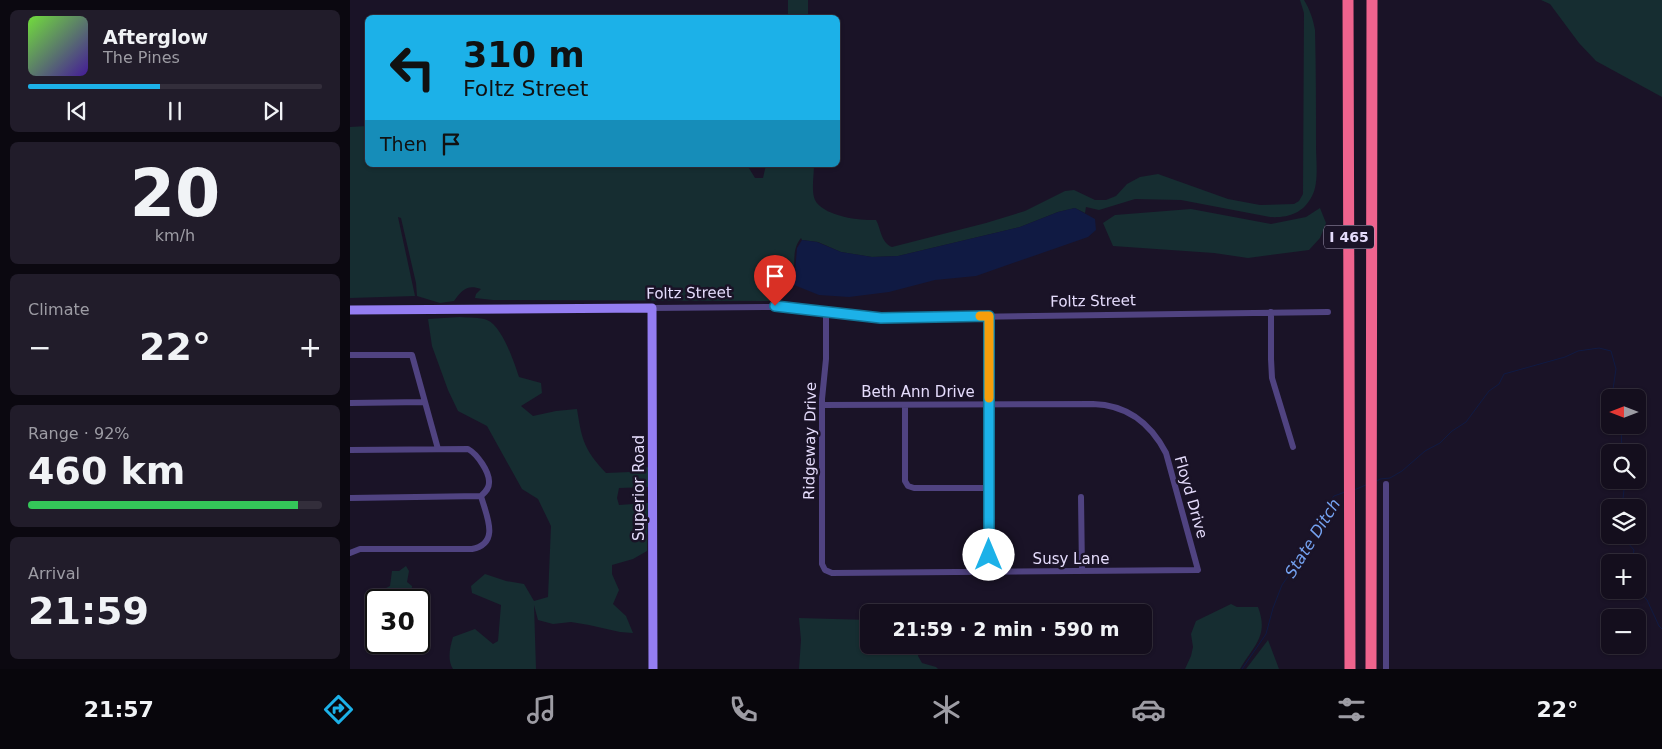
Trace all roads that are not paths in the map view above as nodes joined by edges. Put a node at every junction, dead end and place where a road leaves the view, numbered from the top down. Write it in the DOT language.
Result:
graph roads {
  1 [pos="1348,0"];
  2 [pos="1372,0"];
  3 [pos="652,308"];
  4 [pos="350,310"];
  5 [pos="826,312"];
  6 [pos="1271,312"];
  7 [pos="1328,312"];
  8 [pos="989,316"];
  9 [pos="350,355"];
  10 [pos="425,402"];
  11 [pos="350,403"];
  12 [pos="989,404"];
  13 [pos="822,405"];
  14 [pos="906,405"];
  15 [pos="1155,434"];
  16 [pos="1293,447"];
  17 [pos="438,449"];
  18 [pos="350,450"];
  19 [pos="1386,484"];
  20 [pos="989,488"];
  21 [pos="481,496"];
  22 [pos="1081,497"];
  23 [pos="350,498"];
  24 [pos="350,553"];
  25 [pos="825,570"];
  26 [pos="1198,570"];
  27 [pos="1082,571"];
  28 [pos="989,572"];
  29 [pos="1350,637"];
  30 [pos="653,669"];
  31 [pos="1344,669"];
  32 [pos="1350,669"];
  33 [pos="1371,669"];
  34 [pos="1386,669"];
  1 -- 29 [label="highway, I 465"];
  2 -- 33 [label="highway, I 465"];
  3 -- 4 [label="street, Foltz Street"];
  3 -- 5 [label="street, Foltz Street"];
  3 -- 30 [label="street, Superior Road"];
  5 -- 8 [label="street, Foltz Street"];
  5 -- 13 [label="street, Ridgeway Drive"];
  6 -- 7 [label="street, Foltz Street"];
  6 -- 8 [label="street, Foltz Street"];
  6 -- 16 [label="street"];
  8 -- 12 [label="street"];
  9 -- 10 [label="street"];
  10 -- 11 [label="street"];
  10 -- 17 [label="street"];
  12 -- 14 [label="street, Beth Ann Drive"];
  12 -- 15 [label="street, Beth Ann Drive"];
  12 -- 20 [label="street"];
  13 -- 14 [label="street, Beth Ann Drive"];
  13 -- 25 [label="street, Ridgeway Drive"];
  14 -- 20 [label="street"];
  15 -- 26 [label="street, Floyd Drive"];
  17 -- 18 [label="street"];
  17 -- 21 [label="street"];
  19 -- 34 [label="street"];
  20 -- 28 [label="street"];
  21 -- 23 [label="street"];
  21 -- 24 [label="street"];
  22 -- 27 [label="street"];
  25 -- 28 [label="street, Susy Lane"];
  26 -- 27 [label="street, Susy Lane"];
  27 -- 28 [label="street, Susy Lane"];
  29 -- 31 [label="highway"];
  29 -- 32 [label="highway, I 465"];
}
